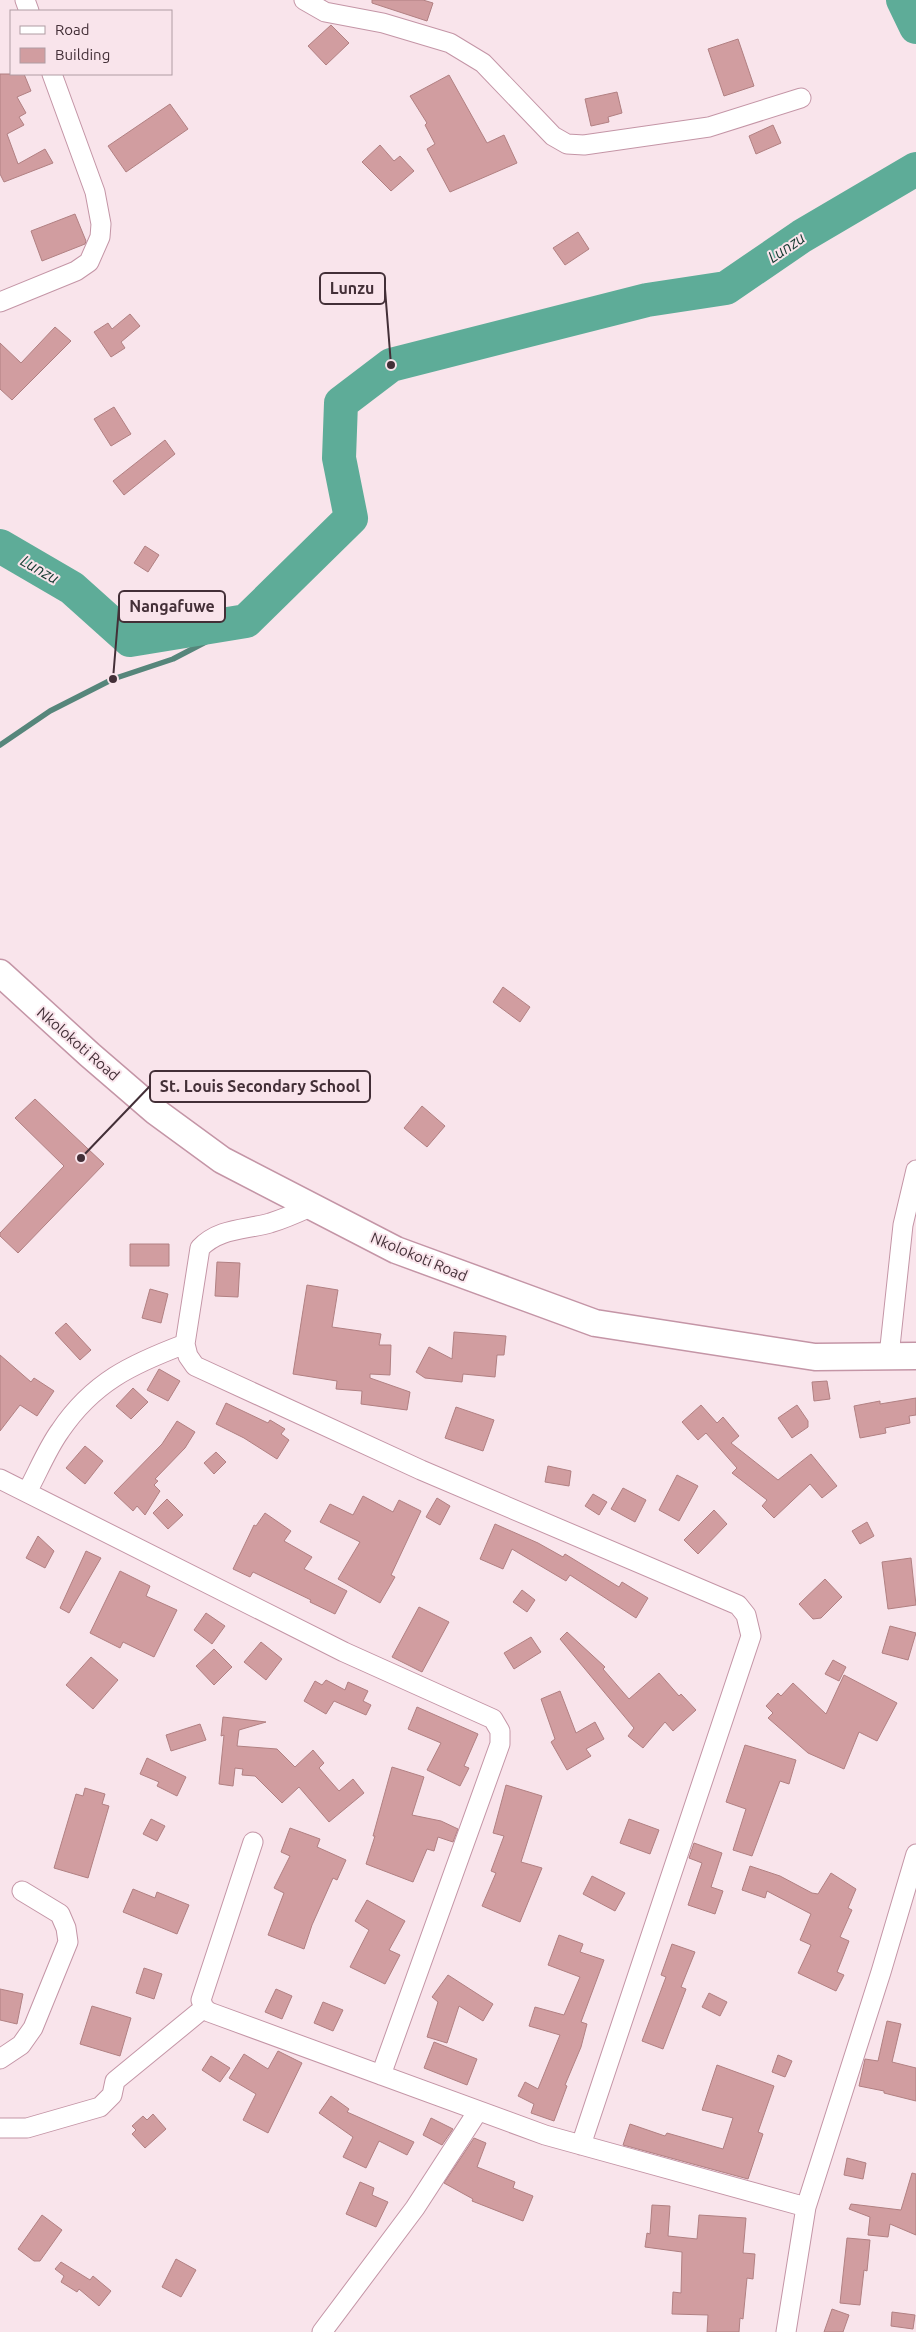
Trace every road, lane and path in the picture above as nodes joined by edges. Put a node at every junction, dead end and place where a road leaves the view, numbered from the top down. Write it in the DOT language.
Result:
graph roads {
  1 [pos="304,0"];
  2 [pos="52,75"];
  3 [pos="801,98"];
  4 [pos="0,302"];
  5 [pos="0,972"];
  6 [pos="916,1170"];
  7 [pos="310,1208"];
  8 [pos="185,1344"];
  9 [pos="889,1356"];
  10 [pos="916,1356"];
  11 [pos="0,1479"];
  12 [pos="28,1492"];
  13 [pos="253,1842"];
  14 [pos="916,1854"];
  15 [pos="914,1874"];
  16 [pos="22,1891"];
  17 [pos="204,2008"];
  18 [pos="0,2059"];
  19 [pos="381,2075"];
  20 [pos="478,2111"];
  21 [pos="0,2128"];
  22 [pos="581,2145"];
  23 [pos="806,2207"];
  24 [pos="322,2332"];
  25 [pos="786,2332"];
  1 -- 3 [label="street"];
  2 -- 4 [label="street"];
  5 -- 7 [label="main road, Nkolokoti Road"];
  6 -- 9 [label="street"];
  7 -- 8 [label="street"];
  7 -- 9 [label="main road, Nkolokoti Road"];
  8 -- 12 [label="street"];
  8 -- 22 [label="street"];
  9 -- 10 [label="main road, Nkolokoti Road"];
  11 -- 12 [label="street"];
  12 -- 19 [label="street"];
  13 -- 17 [label="street"];
  14 -- 15 [label="street"];
  15 -- 23 [label="street"];
  16 -- 18 [label="street"];
  17 -- 19 [label="street"];
  17 -- 21 [label="street"];
  19 -- 20 [label="street"];
  20 -- 22 [label="street"];
  20 -- 24 [label="street"];
  22 -- 23 [label="street"];
  23 -- 25 [label="street"];
}
